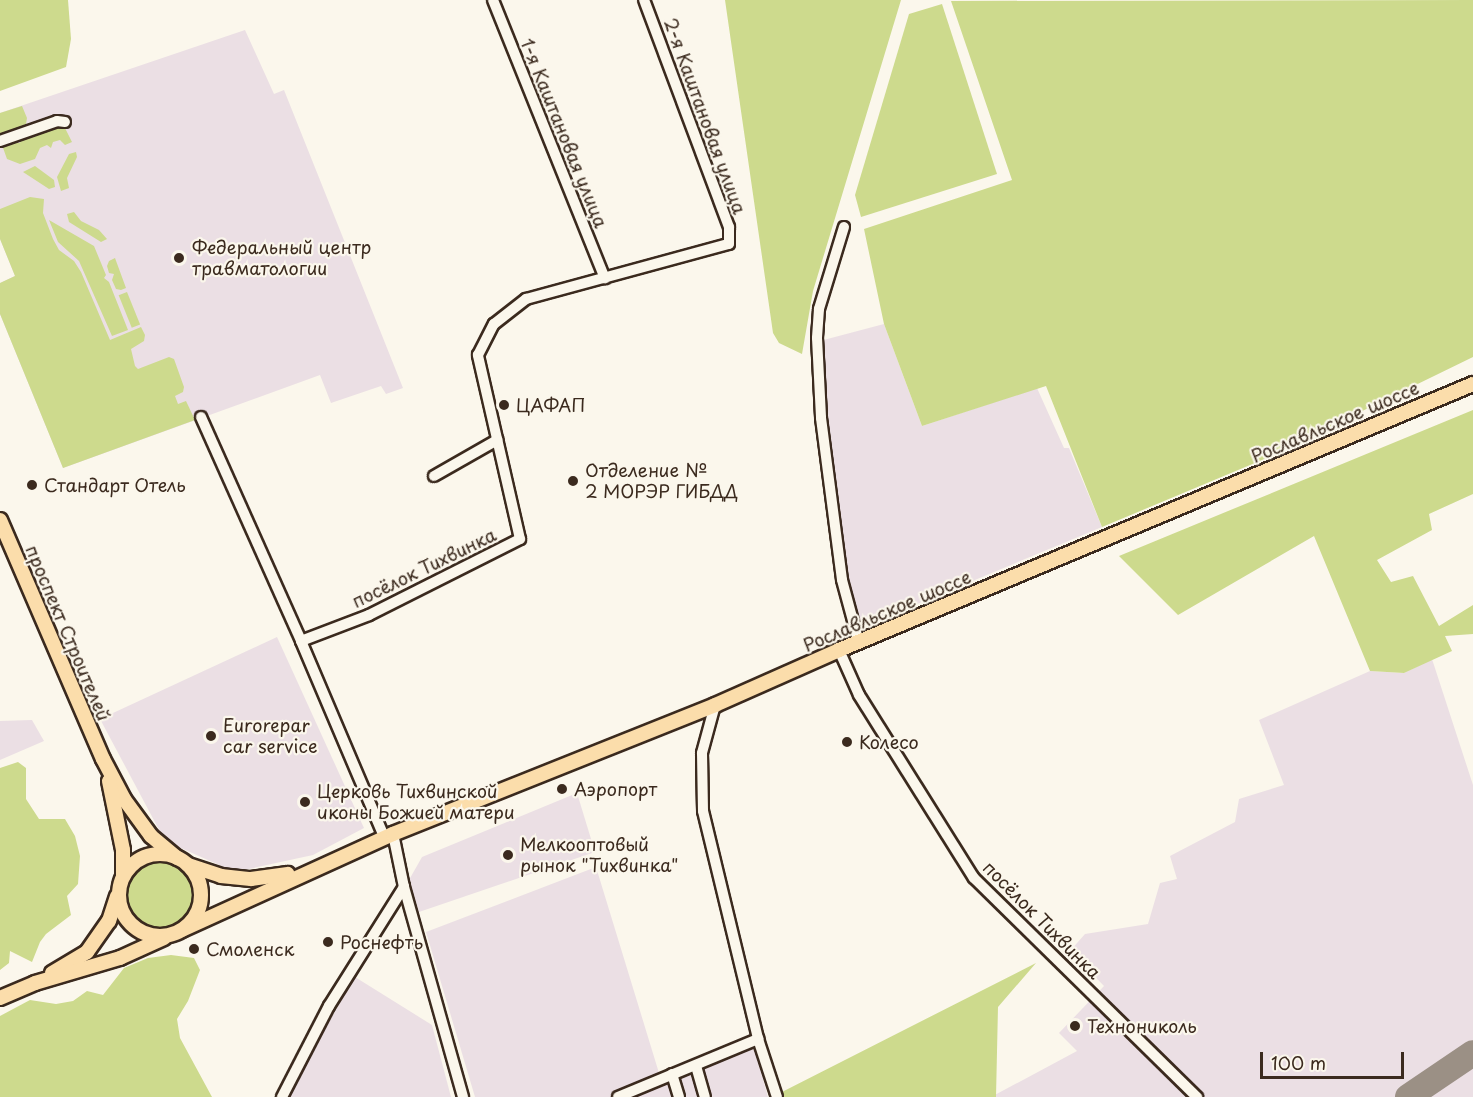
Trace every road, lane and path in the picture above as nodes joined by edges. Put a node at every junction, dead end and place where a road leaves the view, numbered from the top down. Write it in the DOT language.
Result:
graph roads {
  1 [pos="493,0"];
  2 [pos="644,0"];
  3 [pos="65,122"];
  4 [pos="0,141"];
  5 [pos="844,227"];
  6 [pos="729,244"];
  7 [pos="604,278"];
  8 [pos="1473,384"];
  9 [pos="201,417"];
  10 [pos="497,440"];
  11 [pos="434,476"];
  12 [pos="0,520"];
  13 [pos="302,640"];
  14 [pos="859,643"];
  15 [pos="839,650"];
  16 [pos="715,705"];
  17 [pos="103,759"];
  18 [pos="388,835"];
  19 [pos="183,861"];
  20 [pos="313,868"];
  21 [pos="123,876"];
  22 [pos="404,887"];
  23 [pos="118,893"];
  24 [pos="177,932"];
  25 [pos="35,983"];
  26 [pos="0,998"];
  27 [pos="758,1039"];
  28 [pos="696,1066"];
  29 [pos="672,1074"];
  30 [pos="645,1092"];
  31 [pos="282,1097"];
  32 [pos="463,1097"];
  33 [pos="618,1097"];
  34 [pos="679,1097"];
  35 [pos="705,1097"];
  36 [pos="777,1097"];
  37 [pos="1197,1097"];
  1 -- 7 [label="street, 1-я Каштановая улица"];
  2 -- 6 [label="street, 2-я Каштановая улица"];
  3 -- 4 [label="street"];
  5 -- 14 [label="street"];
  6 -- 7 [label="street, посёлок Тихвинка"];
  7 -- 10 [label="street, посёлок Тихвинка"];
  8 -- 14 [label="main road, Рославльское шоссе"];
  9 -- 13 [label="street"];
  10 -- 11 [label="street"];
  10 -- 13 [label="street, посёлок Тихвинка"];
  12 -- 17 [label="main road, проспект Строителей"];
  13 -- 18 [label="street"];
  14 -- 15 [label="main road, Рославльское шоссе"];
  15 -- 16 [label="main road, Рославльское шоссе"];
  15 -- 37 [label="street, посёлок Тихвинка"];
  16 -- 18 [label="main road, Рославльское шоссе"];
  16 -- 27 [label="street"];
  17 -- 19 [label="main road, проспект Строителей"];
  17 -- 21 [label="main road, проспект Строителей"];
  18 -- 20 [label="main road, Рославльское шоссе"];
  18 -- 22 [label="street"];
  19 -- 20 [label="main road, Рославльское шоссе"];
  19 -- 21 [label="main road"];
  19 -- 24 [label="main road"];
  20 -- 24 [label="main road, Рославльское шоссе"];
  21 -- 23 [label="main road"];
  22 -- 31 [label="street"];
  22 -- 32 [label="street"];
  23 -- 24 [label="main road"];
  23 -- 25 [label="main road"];
  24 -- 25 [label="main road, Рославльское шоссе"];
  25 -- 26 [label="main road"];
  27 -- 28 [label="street"];
  27 -- 36 [label="street"];
  28 -- 29 [label="street"];
  28 -- 35 [label="street"];
  29 -- 30 [label="street"];
  29 -- 34 [label="street"];
  30 -- 33 [label="street"];
}
